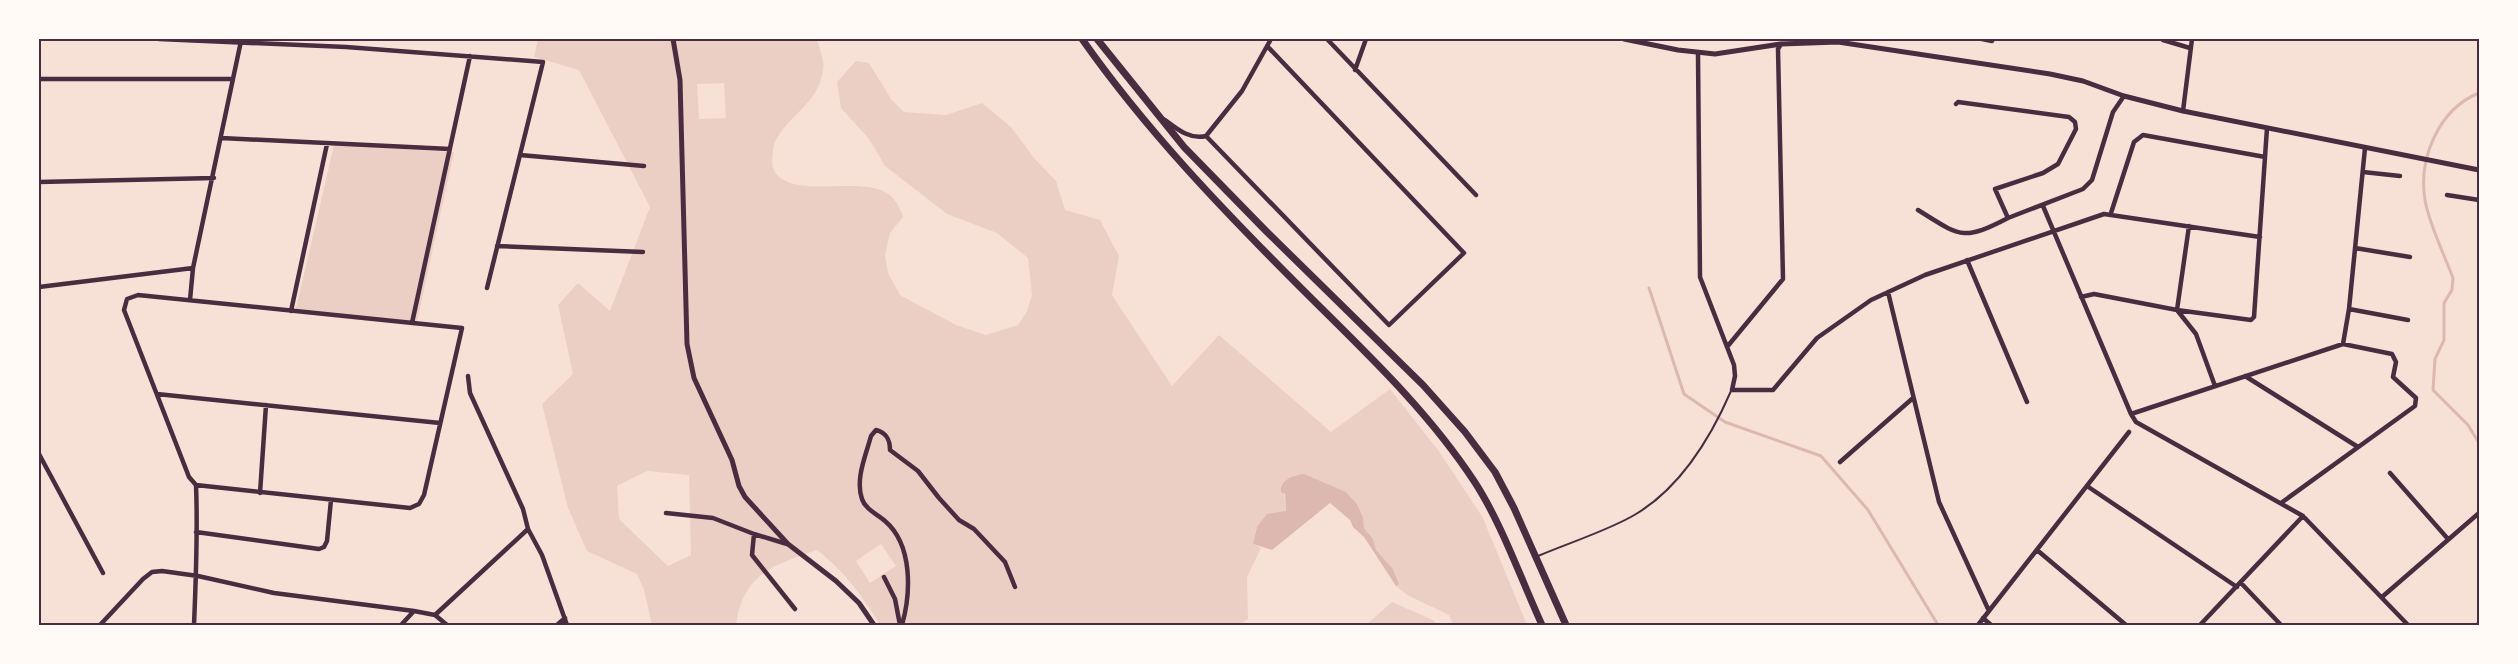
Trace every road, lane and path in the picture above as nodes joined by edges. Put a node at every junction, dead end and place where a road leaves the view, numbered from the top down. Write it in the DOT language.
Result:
graph roads {
  1 [pos="159,39"];
  2 [pos="348,39"];
  3 [pos="672,39"];
  4 [pos="1082,39"];
  5 [pos="1097,39"];
  6 [pos="1270,39"];
  7 [pos="1327,39"];
  8 [pos="1366,39"];
  9 [pos="1624,39"];
  10 [pos="1982,39"];
  11 [pos="2192,39"];
  12 [pos="241,40"];
  13 [pos="1993,40"];
  14 [pos="2163,40"];
  15 [pos="1842,41"];
  16 [pos="1781,44"];
  17 [pos="346,47"];
  18 [pos="1268,47"];
  19 [pos="2190,48"];
  20 [pos="1698,54"];
  21 [pos="470,56"];
  22 [pos="1355,70"];
  23 [pos="39,79"];
  24 [pos="232,79"];
  25 [pos="2124,96"];
  26 [pos="1956,104"];
  27 [pos="2183,111"];
  28 [pos="1160,117"];
  29 [pos="2267,128"];
  30 [pos="1206,136"];
  31 [pos="221,138"];
  32 [pos="327,144"];
  33 [pos="2365,148"];
  34 [pos="450,149"];
  35 [pos="520,155"];
  36 [pos="2265,157"];
  37 [pos="644,166"];
  38 [pos="2479,170"];
  39 [pos="2363,172"];
  40 [pos="2400,177"];
  41 [pos="214,178"];
  42 [pos="39,183"];
  43 [pos="1476,195"];
  44 [pos="2447,195"];
  45 [pos="2479,200"];
  46 [pos="2043,206"];
  47 [pos="1918,210"];
  48 [pos="2111,213"];
  49 [pos="2008,218"];
  50 [pos="2189,226"];
  51 [pos="2052,230"];
  52 [pos="2260,237"];
  53 [pos="497,246"];
  54 [pos="2355,248"];
  55 [pos="643,252"];
  56 [pos="2410,257"];
  57 [pos="1967,260"];
  58 [pos="193,268"];
  59 [pos="39,287"];
  60 [pos="487,288"];
  61 [pos="1888,291"];
  62 [pos="2081,297"];
  63 [pos="190,300"];
  64 [pos="2349,309"];
  65 [pos="291,310"];
  66 [pos="2177,310"];
  67 [pos="2408,320"];
  68 [pos="412,323"];
  69 [pos="2343,344"];
  70 [pos="1726,347"];
  71 [pos="468,376"];
  72 [pos="2245,376"];
  73 [pos="2215,386"];
  74 [pos="1732,390"];
  75 [pos="157,394"];
  76 [pos="1913,398"];
  77 [pos="2027,402"];
  78 [pos="266,405"];
  79 [pos="2131,414"];
  80 [pos="440,423"];
  81 [pos="2129,432"];
  82 [pos="2358,447"];
  83 [pos="39,454"];
  84 [pos="1840,462"];
  85 [pos="2390,473"];
  86 [pos="196,485"];
  87 [pos="2086,486"];
  88 [pos="260,493"];
  89 [pos="331,500"];
  90 [pos="2281,503"];
  91 [pos="666,513"];
  92 [pos="2479,513"];
  93 [pos="2303,516"];
  94 [pos="528,529"];
  95 [pos="196,532"];
  96 [pos="754,534"];
  97 [pos="2448,539"];
  98 [pos="788,544"];
  99 [pos="2037,550"];
  100 [pos="1536,557"];
  101 [pos="103,573"];
  102 [pos="198,576"];
  103 [pos="884,576"];
  104 [pos="2239,585"];
  105 [pos="1015,587"];
  106 [pos="2382,597"];
  107 [pos="795,609"];
  108 [pos="414,611"];
  109 [pos="1989,611"];
  110 [pos="435,615"];
  111 [pos="565,618"];
  112 [pos="1983,618"];
  113 [pos="103,624"];
  114 [pos="194,625"];
  115 [pos="401,625"];
  116 [pos="447,625"];
  117 [pos="557,625"];
  118 [pos="567,625"];
  119 [pos="874,625"];
  120 [pos="901,625"];
  121 [pos="1542,625"];
  122 [pos="1566,625"];
  123 [pos="1978,625"];
  124 [pos="1992,625"];
  125 [pos="2126,625"];
  126 [pos="2200,625"];
  127 [pos="2281,625"];
  128 [pos="2408,625"];
  1 -- 12 [label="street"];
  2 -- 17 [label="street"];
  3 -- 98 [label="street"];
  4 -- 121 [label="main road"];
  5 -- 28 [label="main road"];
  6 -- 18 [label="street"];
  7 -- 22 [label="street"];
  8 -- 22 [label="street"];
  9 -- 20 [label="street"];
  10 -- 13 [label="street"];
  11 -- 19 [label="street"];
  12 -- 17 [label="street"];
  12 -- 24 [label="street"];
  14 -- 19 [label="street"];
  15 -- 16 [label="street"];
  15 -- 25 [label="street"];
  16 -- 20 [label="street"];
  16 -- 70 [label="street"];
  17 -- 21 [label="street"];
  18 -- 30 [label="street"];
  18 -- 30 [label="street"];
  19 -- 27 [label="street"];
  20 -- 70 [label="street"];
  21 -- 34 [label="street"];
  21 -- 35 [label="street"];
  22 -- 43 [label="street"];
  23 -- 24 [label="street"];
  24 -- 31 [label="street"];
  25 -- 27 [label="street"];
  25 -- 46 [label="street"];
  26 -- 49 [label="street"];
  27 -- 29 [label="street"];
  28 -- 30 [label="street"];
  28 -- 100 [label="main road"];
  29 -- 33 [label="street"];
  29 -- 36 [label="street"];
  31 -- 32 [label="street"];
  31 -- 41 [label="street"];
  32 -- 34 [label="street"];
  32 -- 65 [label="street"];
  33 -- 38 [label="street"];
  33 -- 39 [label="street"];
  34 -- 68 [label="street"];
  35 -- 37 [label="street"];
  35 -- 53 [label="street"];
  36 -- 48 [label="street"];
  36 -- 52 [label="street"];
  39 -- 40 [label="street"];
  39 -- 54 [label="street"];
  41 -- 42 [label="street"];
  41 -- 58 [label="street"];
  44 -- 45 [label="street"];
  46 -- 49 [label="street"];
  46 -- 51 [label="street"];
  47 -- 49 [label="street"];
  48 -- 50 [label="street"];
  48 -- 51 [label="street"];
  50 -- 52 [label="street"];
  50 -- 66 [label="street"];
  51 -- 57 [label="street"];
  51 -- 62 [label="street"];
  52 -- 66 [label="street"];
  53 -- 55 [label="street"];
  53 -- 60 [label="street"];
  54 -- 56 [label="street"];
  54 -- 64 [label="street"];
  57 -- 61 [label="street"];
  57 -- 77 [label="street"];
  58 -- 59 [label="street"];
  58 -- 63 [label="street"];
  61 -- 74 [label="street"];
  61 -- 76 [label="street"];
  62 -- 66 [label="street"];
  62 -- 79 [label="street"];
  63 -- 65 [label="street"];
  63 -- 75 [label="street"];
  64 -- 67 [label="street"];
  64 -- 69 [label="street"];
  65 -- 68 [label="street"];
  66 -- 73 [label="street"];
  68 -- 80 [label="street"];
  69 -- 72 [label="street"];
  69 -- 82 [label="street"];
  70 -- 74 [label="street"];
  71 -- 94 [label="street"];
  72 -- 73 [label="street"];
  72 -- 82 [label="street"];
  73 -- 79 [label="street"];
  74 -- 100 [label="lane"];
  75 -- 78 [label="street"];
  75 -- 86 [label="street"];
  76 -- 84 [label="street"];
  76 -- 109 [label="street"];
  78 -- 80 [label="street"];
  78 -- 88 [label="street"];
  79 -- 90 [label="street"];
  80 -- 89 [label="street"];
  81 -- 87 [label="street"];
  82 -- 90 [label="street"];
  83 -- 101 [label="street"];
  85 -- 97 [label="street"];
  86 -- 88 [label="street"];
  86 -- 95 [label="street"];
  87 -- 99 [label="street"];
  87 -- 104 [label="street"];
  88 -- 89 [label="street"];
  89 -- 95 [label="street"];
  90 -- 93 [label="street"];
  91 -- 96 [label="street"];
  92 -- 97 [label="street"];
  93 -- 104 [label="street"];
  93 -- 106 [label="street"];
  94 -- 110 [label="street"];
  94 -- 111 [label="street"];
  95 -- 102 [label="street"];
  96 -- 98 [label="street"];
  96 -- 107 [label="street"];
  97 -- 106 [label="street"];
  98 -- 119 [label="street"];
  99 -- 109 [label="street"];
  99 -- 125 [label="street"];
  100 -- 122 [label="main road"];
  102 -- 108 [label="street"];
  102 -- 113 [label="street"];
  102 -- 114 [label="street"];
  103 -- 120 [label="street"];
  104 -- 126 [label="street"];
  104 -- 127 [label="street"];
  105 -- 120 [label="street"];
  106 -- 128 [label="street"];
  108 -- 110 [label="street"];
  108 -- 115 [label="street"];
  109 -- 112 [label="street"];
  110 -- 116 [label="street"];
  111 -- 117 [label="street"];
  111 -- 118 [label="street"];
  112 -- 123 [label="street"];
  112 -- 124 [label="street"];
}
